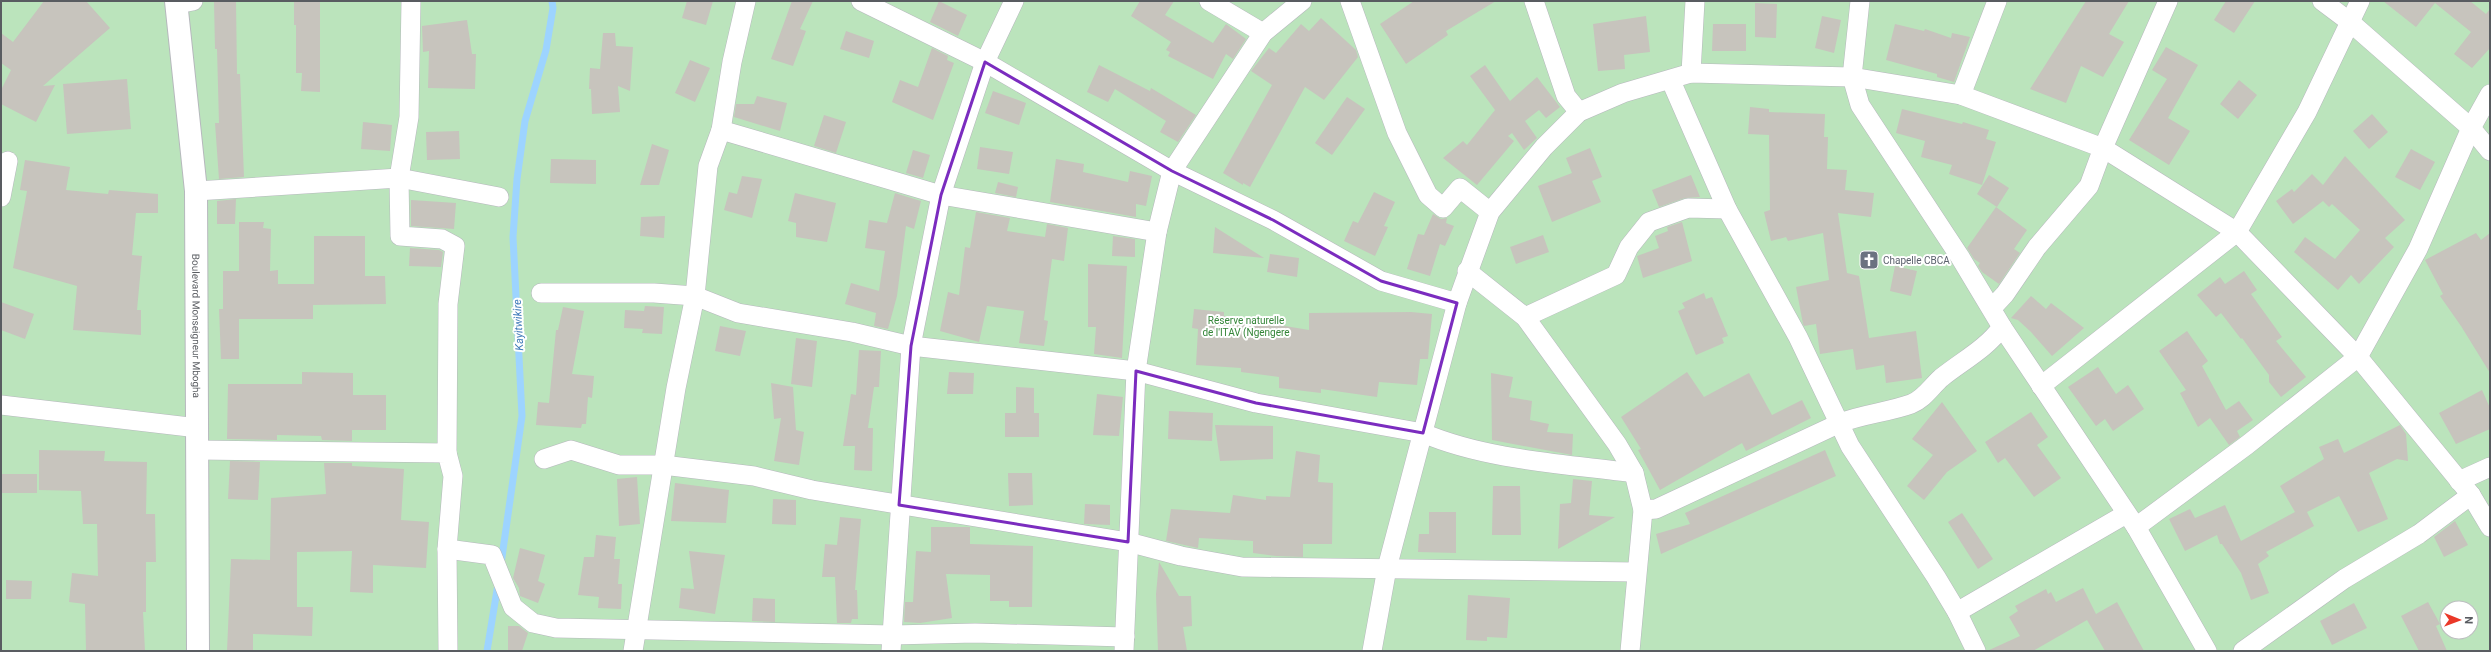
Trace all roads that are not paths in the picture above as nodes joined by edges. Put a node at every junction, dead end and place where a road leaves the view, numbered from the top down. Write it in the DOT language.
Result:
graph roads {
  1 [pos="411,1"];
  2 [pos="746,1"];
  3 [pos="861,1"];
  4 [pos="1014,1"];
  5 [pos="1209,1"];
  6 [pos="1302,1"];
  7 [pos="1350,1"];
  8 [pos="1534,1"];
  9 [pos="1695,1"];
  10 [pos="1860,1"];
  11 [pos="1997,1"];
  12 [pos="2168,1"];
  13 [pos="2322,1"];
  14 [pos="2360,1"];
  15 [pos="182,2"];
  16 [pos="2350,22"];
  17 [pos="1263,33"];
  18 [pos="985,62"];
  19 [pos="1691,73"];
  20 [pos="1852,77"];
  21 [pos="1671,81"];
  22 [pos="2490,94"];
  23 [pos="1961,95"];
  24 [pos="1580,112"];
  25 [pos="2471,128"];
  26 [pos="721,130"];
  27 [pos="2103,148"];
  28 [pos="2490,151"];
  29 [pos="8,161"];
  30 [pos="1172,171"];
  31 [pos="399,178"];
  32 [pos="196,191"];
  33 [pos="941,195"];
  34 [pos="1,197"];
  35 [pos="498,197"];
  36 [pos="1727,209"];
  37 [pos="1490,212"];
  38 [pos="1157,232"];
  39 [pos="2237,232"];
  40 [pos="1467,271"];
  41 [pos="541,293"];
  42 [pos="695,296"];
  43 [pos="1457,303"];
  44 [pos="1992,308"];
  45 [pos="1525,317"];
  46 [pos="2002,327"];
  47 [pos="911,346"];
  48 [pos="2358,356"];
  49 [pos="1136,371"];
  50 [pos="2041,386"];
  51 [pos="1,405"];
  52 [pos="1840,423"];
  53 [pos="198,428"];
  54 [pos="1423,433"];
  55 [pos="198,450"];
  56 [pos="447,453"];
  57 [pos="544,459"];
  58 [pos="663,466"];
  59 [pos="2490,467"];
  60 [pos="1634,473"];
  61 [pos="2465,488"];
  62 [pos="899,505"];
  63 [pos="1642,510"];
  64 [pos="2131,521"];
  65 [pos="2490,527"];
  66 [pos="1128,542"];
  67 [pos="447,549"];
  68 [pos="1387,568"];
  69 [pos="1636,572"];
  70 [pos="1957,612"];
  71 [pos="636,630"];
  72 [pos="892,643"];
  73 [pos="1124,644"];
  74 [pos="198,651"];
  75 [pos="448,651"];
  76 [pos="633,651"];
  77 [pos="1372,651"];
  78 [pos="1630,651"];
  79 [pos="1976,651"];
  80 [pos="2207,651"];
  81 [pos="2243,651"];
  1 -- 31 [label="street"];
  2 -- 26 [label="street"];
  3 -- 18 [label="street"];
  4 -- 18 [label="street"];
  5 -- 17 [label="street"];
  6 -- 17 [label="street"];
  7 -- 37 [label="street"];
  8 -- 24 [label="street"];
  9 -- 19 [label="street"];
  10 -- 20 [label="street"];
  11 -- 23 [label="street"];
  12 -- 27 [label="street"];
  13 -- 16 [label="street"];
  14 -- 16 [label="street"];
  15 -- 32 [label="street, Boulevard Monseigneur Mbogha"];
  16 -- 25 [label="street"];
  16 -- 39 [label="street"];
  17 -- 30 [label="street"];
  18 -- 30 [label="street"];
  18 -- 33 [label="street"];
  19 -- 20 [label="street"];
  19 -- 21 [label="street"];
  20 -- 23 [label="street"];
  20 -- 44 [label="street"];
  21 -- 24 [label="street"];
  21 -- 36 [label="street"];
  22 -- 25 [label="street"];
  23 -- 27 [label="street"];
  24 -- 37 [label="street"];
  25 -- 28 [label="street"];
  25 -- 48 [label="street"];
  26 -- 33 [label="street"];
  26 -- 42 [label="street"];
  27 -- 39 [label="street"];
  27 -- 44 [label="street"];
  29 -- 34 [label="street"];
  30 -- 38 [label="street"];
  30 -- 43 [label="street"];
  31 -- 32 [label="street"];
  31 -- 35 [label="street"];
  31 -- 56 [label="street"];
  32 -- 53 [label="street, Boulevard Monseigneur Mbogha"];
  33 -- 38 [label="street"];
  33 -- 47 [label="street"];
  36 -- 45 [label="street"];
  36 -- 52 [label="street"];
  37 -- 40 [label="street"];
  38 -- 49 [label="street"];
  39 -- 48 [label="street"];
  39 -- 50 [label="street"];
  40 -- 43 [label="street"];
  40 -- 45 [label="street"];
  41 -- 42 [label="street"];
  42 -- 47 [label="street"];
  42 -- 58 [label="street"];
  43 -- 54 [label="street"];
  44 -- 46 [label="street"];
  45 -- 60 [label="street"];
  46 -- 50 [label="street"];
  46 -- 52 [label="street"];
  47 -- 49 [label="street"];
  47 -- 62 [label="street"];
  48 -- 61 [label="street"];
  48 -- 64 [label="street"];
  49 -- 54 [label="street"];
  49 -- 66 [label="street"];
  50 -- 64 [label="street"];
  51 -- 53 [label="street"];
  52 -- 63 [label="street"];
  52 -- 70 [label="street"];
  53 -- 55 [label="street, Boulevard Monseigneur Mbogha"];
  54 -- 60 [label="street"];
  54 -- 68 [label="street"];
  55 -- 56 [label="street"];
  55 -- 74 [label="street, Boulevard Monseigneur Mbogha"];
  56 -- 67 [label="street"];
  57 -- 58 [label="street"];
  58 -- 62 [label="street"];
  58 -- 71 [label="street"];
  59 -- 61 [label="street"];
  60 -- 63 [label="street"];
  61 -- 65 [label="street"];
  61 -- 81 [label="street"];
  62 -- 66 [label="street"];
  62 -- 72 [label="street"];
  63 -- 69 [label="street"];
  64 -- 70 [label="street"];
  64 -- 80 [label="street"];
  66 -- 68 [label="street"];
  66 -- 73 [label="street"];
  67 -- 71 [label="street"];
  67 -- 75 [label="street"];
  68 -- 69 [label="street"];
  68 -- 77 [label="street"];
  69 -- 78 [label="street"];
  70 -- 79 [label="street"];
  71 -- 72 [label="street"];
  71 -- 76 [label="street"];
  72 -- 73 [label="street"];
}
